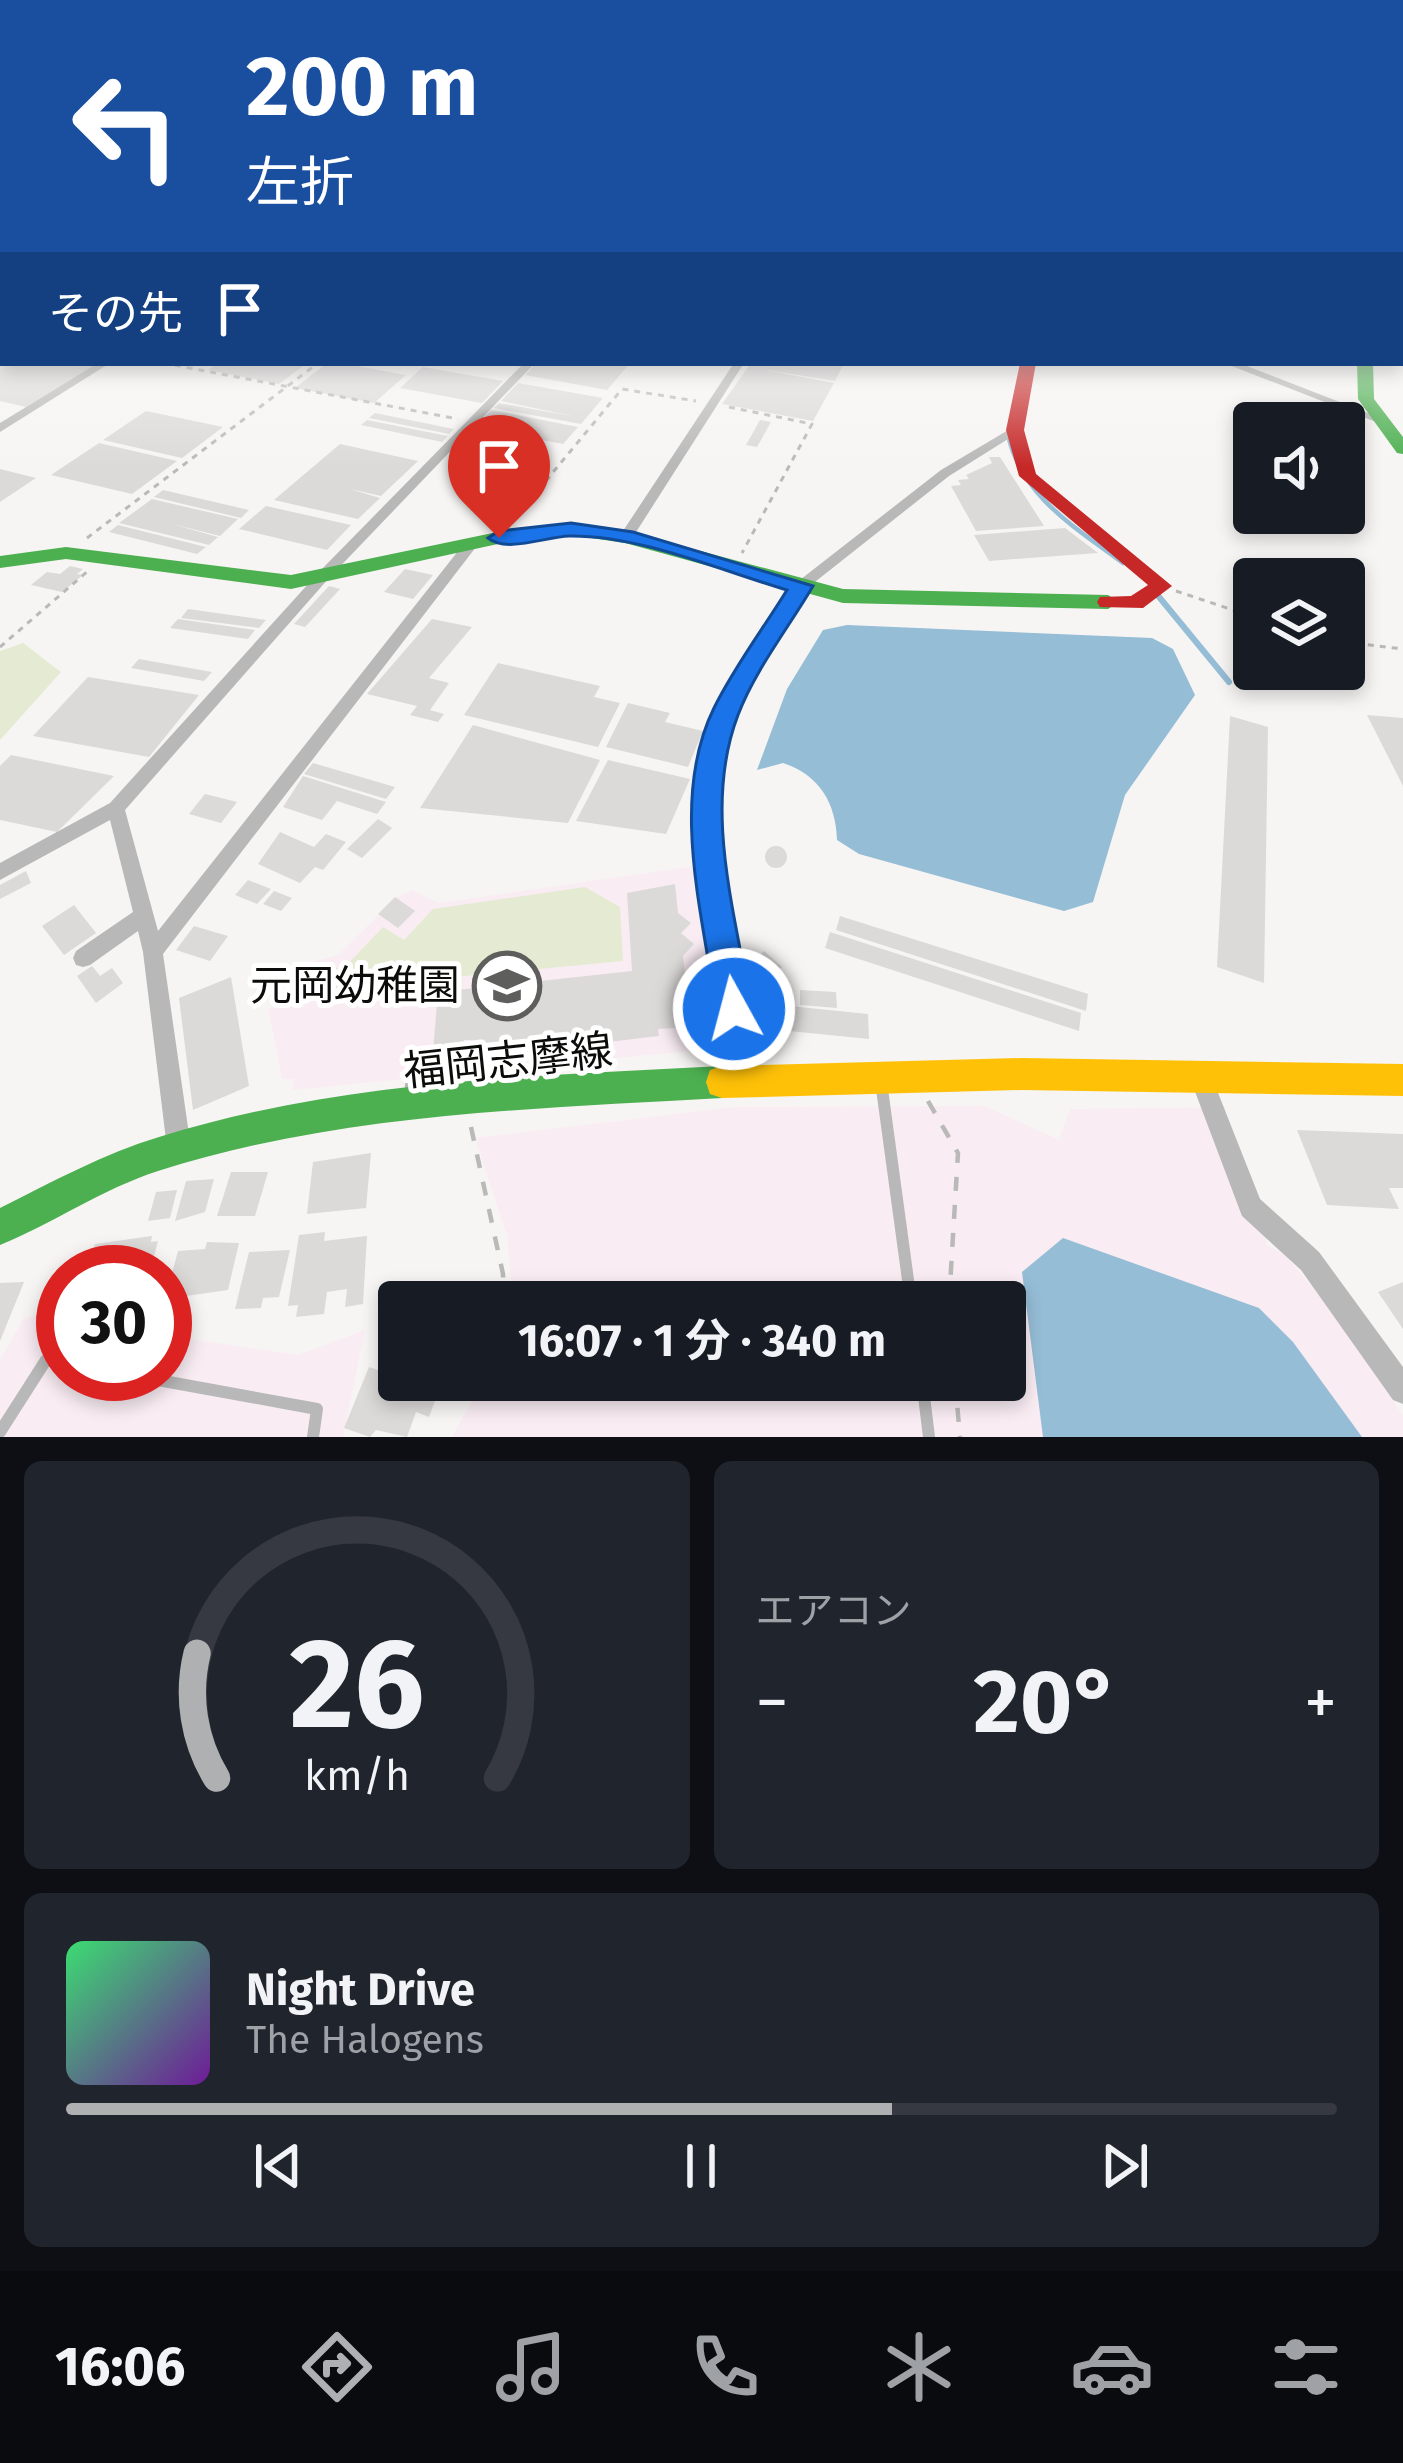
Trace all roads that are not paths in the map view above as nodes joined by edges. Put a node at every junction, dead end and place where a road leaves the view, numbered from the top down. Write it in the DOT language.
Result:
graph roads {
  1 [pos="100,366"];
  2 [pos="527,366"];
  3 [pos="737,366"];
  4 [pos="1027,366"];
  5 [pos="1237,366"];
  6 [pos="1364,366"];
  7 [pos="1380,420"];
  8 [pos="0,428"];
  9 [pos="1008,434"];
  10 [pos="1403,449"];
  11 [pos="626,537"];
  12 [pos="471,544"];
  13 [pos="0,562"];
  14 [pos="324,575"];
  15 [pos="801,586"];
  16 [pos="116,808"];
  17 [pos="0,872"];
  18 [pos="145,914"];
  19 [pos="154,952"];
  20 [pos="83,958"];
  21 [pos="412,1054"];
  22 [pos="1198,1072"];
  23 [pos="880,1074"];
  24 [pos="1403,1080"];
  25 [pos="721,1082"];
  26 [pos="409,1109"];
  27 [pos="179,1148"];
  28 [pos="0,1227"];
  29 [pos="908,1281"];
  30 [pos="36,1376"];
  31 [pos="192,1386"];
  32 [pos="1403,1390"];
  33 [pos="925,1401"];
  34 [pos="0,1432"];
  35 [pos="313,1437"];
  36 [pos="929,1437"];
  1 -- 8 [label="street"];
  2 -- 14 [label="street"];
  3 -- 11 [label="street"];
  4 -- 9 [label="street"];
  5 -- 7 [label="street"];
  6 -- 7 [label="street"];
  7 -- 10 [label="street"];
  9 -- 15 [label="street"];
  9 -- 15 [label="street"];
  11 -- 12 [label="street"];
  11 -- 15 [label="street"];
  12 -- 14 [label="street"];
  12 -- 19 [label="street"];
  13 -- 14 [label="street"];
  14 -- 16 [label="street"];
  15 -- 25 [label="street"];
  16 -- 17 [label="street"];
  16 -- 18 [label="street"];
  18 -- 19 [label="street"];
  18 -- 20 [label="street"];
  19 -- 27 [label="street"];
  21 -- 26 [label="lane"];
  22 -- 23 [label="street, 福岡志摩線"];
  22 -- 24 [label="street, 福岡志摩線"];
  22 -- 32 [label="street"];
  23 -- 25 [label="street, 福岡志摩線"];
  23 -- 29 [label="lane"];
  25 -- 26 [label="street, 福岡志摩線"];
  26 -- 27 [label="street, 福岡志摩線"];
  27 -- 28 [label="street, 福岡志摩線"];
  30 -- 34 [label="lane"];
  31 -- 35 [label="lane"];
  33 -- 36 [label="lane"];
}
